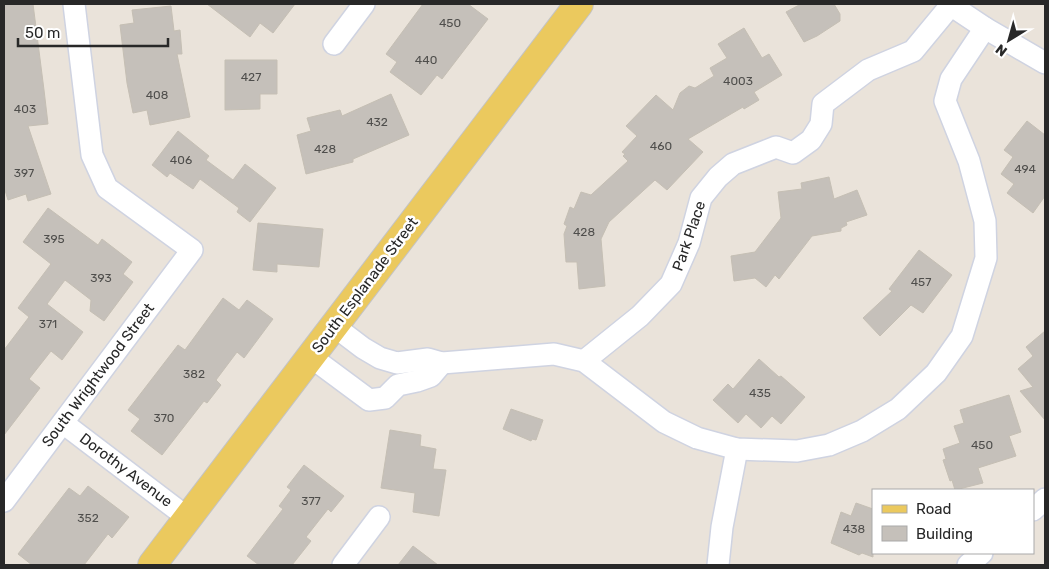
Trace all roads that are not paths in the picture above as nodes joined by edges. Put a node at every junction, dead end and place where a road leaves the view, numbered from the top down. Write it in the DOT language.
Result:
graph roads {
  1 [pos="74,4"];
  2 [pos="364,4"];
  3 [pos="578,4"];
  4 [pos="950,5"];
  5 [pos="985,28"];
  6 [pos="334,44"];
  7 [pos="1045,63"];
  8 [pos="334,326"];
  9 [pos="311,357"];
  10 [pos="584,360"];
  11 [pos="394,362"];
  12 [pos="442,363"];
  13 [pos="396,387"];
  14 [pos="63,423"];
  15 [pos="737,449"];
  16 [pos="1045,499"];
  17 [pos="4,501"];
  18 [pos="1034,509"];
  19 [pos="379,517"];
  20 [pos="188,518"];
  21 [pos="981,554"];
  22 [pos="152,565"];
  23 [pos="343,565"];
  24 [pos="718,565"];
  25 [pos="968,565"];
  1 -- 14 [label="street, South Wrightwood Street"];
  2 -- 6 [label="street"];
  3 -- 8 [label="main road, South Esplanade Street"];
  4 -- 5 [label="street"];
  4 -- 10 [label="street, Park Place"];
  5 -- 7 [label="street"];
  5 -- 15 [label="street"];
  8 -- 9 [label="main road, South Esplanade Street"];
  8 -- 11 [label="street"];
  9 -- 13 [label="street"];
  9 -- 20 [label="main road, South Esplanade Street"];
  10 -- 12 [label="street"];
  10 -- 15 [label="street"];
  11 -- 12 [label="street"];
  11 -- 13 [label="street"];
  12 -- 13 [label="street"];
  14 -- 17 [label="street, South Wrightwood Street"];
  14 -- 20 [label="street, Dorothy Avenue"];
  15 -- 24 [label="street"];
  16 -- 18 [label="street"];
  19 -- 23 [label="street"];
  20 -- 22 [label="main road, South Esplanade Street"];
  21 -- 25 [label="street"];
}
